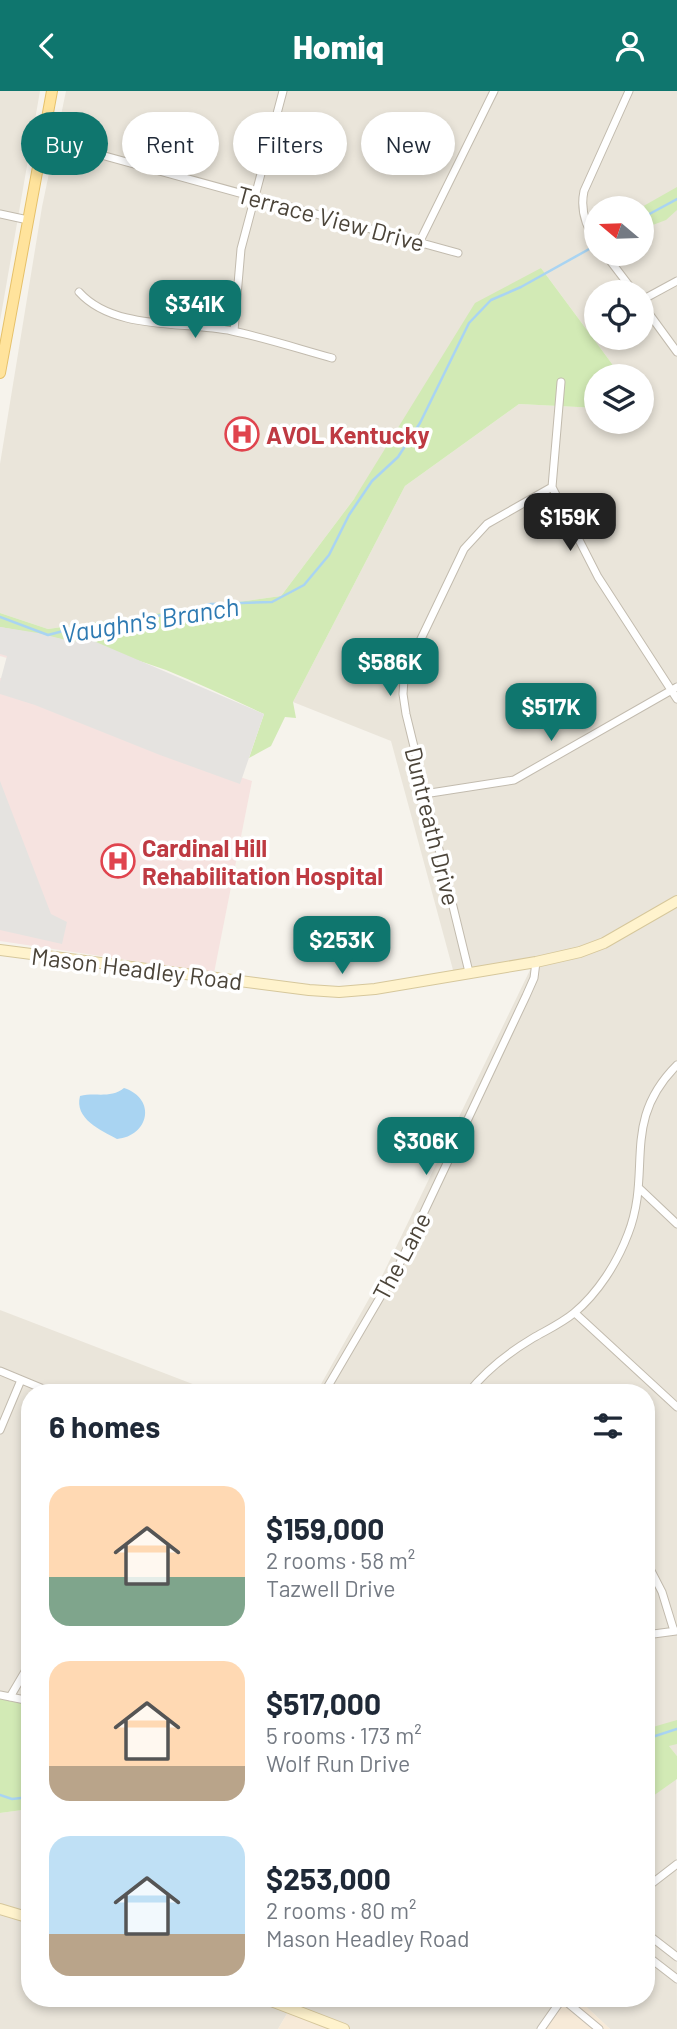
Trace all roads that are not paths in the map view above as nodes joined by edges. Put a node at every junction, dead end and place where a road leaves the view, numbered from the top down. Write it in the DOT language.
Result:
graph roads {
  1 [pos="52,91"];
  2 [pos="283,91"];
  3 [pos="494,91"];
  4 [pos="629,91"];
  5 [pos="48,112"];
  6 [pos="108,157"];
  7 [pos="36,175"];
  8 [pos="254,199"];
  9 [pos="0,214"];
  10 [pos="584,214"];
  11 [pos="28,220"];
  12 [pos="420,241"];
  13 [pos="458,253"];
  14 [pos="614,266"];
  15 [pos="625,280"];
  16 [pos="677,281"];
  17 [pos="79,292"];
  18 [pos="654,295"];
  19 [pos="654,319"];
  20 [pos="233,331"];
  21 [pos="677,352"];
  22 [pos="332,358"];
  23 [pos="0,373"];
  24 [pos="561,382"];
  25 [pos="552,487"];
  26 [pos="674,689"];
  27 [pos="677,699"];
  28 [pos="424,794"];
  29 [pos="677,901"];
  30 [pos="0,950"];
  31 [pos="536,962"];
  32 [pos="469,972"];
  33 [pos="677,1065"];
  34 [pos="639,1188"];
  35 [pos="677,1224"];
  36 [pos="575,1313"];
  37 [pos="0,1371"];
  38 [pos="21,1380"];
  39 [pos="31,1384"];
  40 [pos="329,1384"];
  41 [pos="477,1384"];
  42 [pos="652,1384"];
  43 [pos="655,1387"];
  44 [pos="677,1407"];
  45 [pos="0,1430"];
  46 [pos="655,1578"];
  47 [pos="675,1631"];
  48 [pos="655,1634"];
  49 [pos="21,1678"];
  50 [pos="0,1695"];
  51 [pos="10,1697"];
  52 [pos="21,1699"];
  53 [pos="677,1864"];
  54 [pos="655,1881"];
  55 [pos="0,1909"];
  56 [pos="21,1915"];
  57 [pos="655,1940"];
  58 [pos="677,1957"];
  59 [pos="655,1962"];
  60 [pos="677,1979"];
  61 [pos="287,2007"];
  62 [pos="556,2007"];
  63 [pos="572,2007"];
  64 [pos="344,2029"];
  65 [pos="541,2029"];
  66 [pos="599,2029"];
  1 -- 5 [label="main road"];
  2 -- 8 [label="street"];
  3 -- 12 [label="street"];
  4 -- 10 [label="street"];
  6 -- 8 [label="street, Terrace View Drive"];
  7 -- 11 [label="main road"];
  8 -- 12 [label="street, Terrace View Drive"];
  8 -- 20 [label="street"];
  9 -- 11 [label="street"];
  11 -- 23 [label="main road"];
  12 -- 13 [label="street, Terrace View Drive"];
  14 -- 15 [label="street"];
  16 -- 18 [label="street"];
  17 -- 20 [label="street"];
  19 -- 21 [label="street"];
  20 -- 22 [label="street"];
  24 -- 25 [label="street"];
  25 -- 26 [label="street"];
  25 -- 28 [label="street, Duntreath Drive"];
  26 -- 27 [label="street"];
  26 -- 28 [label="street"];
  28 -- 32 [label="street, Duntreath Drive"];
  29 -- 31 [label="main road, Mason Headley Road"];
  30 -- 32 [label="main road, Mason Headley Road"];
  31 -- 32 [label="main road, Mason Headley Road"];
  31 -- 40 [label="street, The Lane"];
  33 -- 34 [label="street"];
  34 -- 35 [label="street"];
  34 -- 36 [label="street"];
  36 -- 41 [label="street"];
  36 -- 42 [label="street"];
  37 -- 38 [label="street"];
  38 -- 39 [label="street"];
  38 -- 45 [label="street"];
  43 -- 44 [label="street"];
  46 -- 47 [label="street"];
  47 -- 48 [label="street"];
  49 -- 51 [label="street"];
  50 -- 51 [label="street"];
  51 -- 52 [label="street"];
  53 -- 54 [label="street"];
  55 -- 56 [label="main road"];
  57 -- 58 [label="street"];
  59 -- 60 [label="street"];
  61 -- 64 [label="main road"];
  62 -- 65 [label="street"];
  63 -- 66 [label="street"];
}
